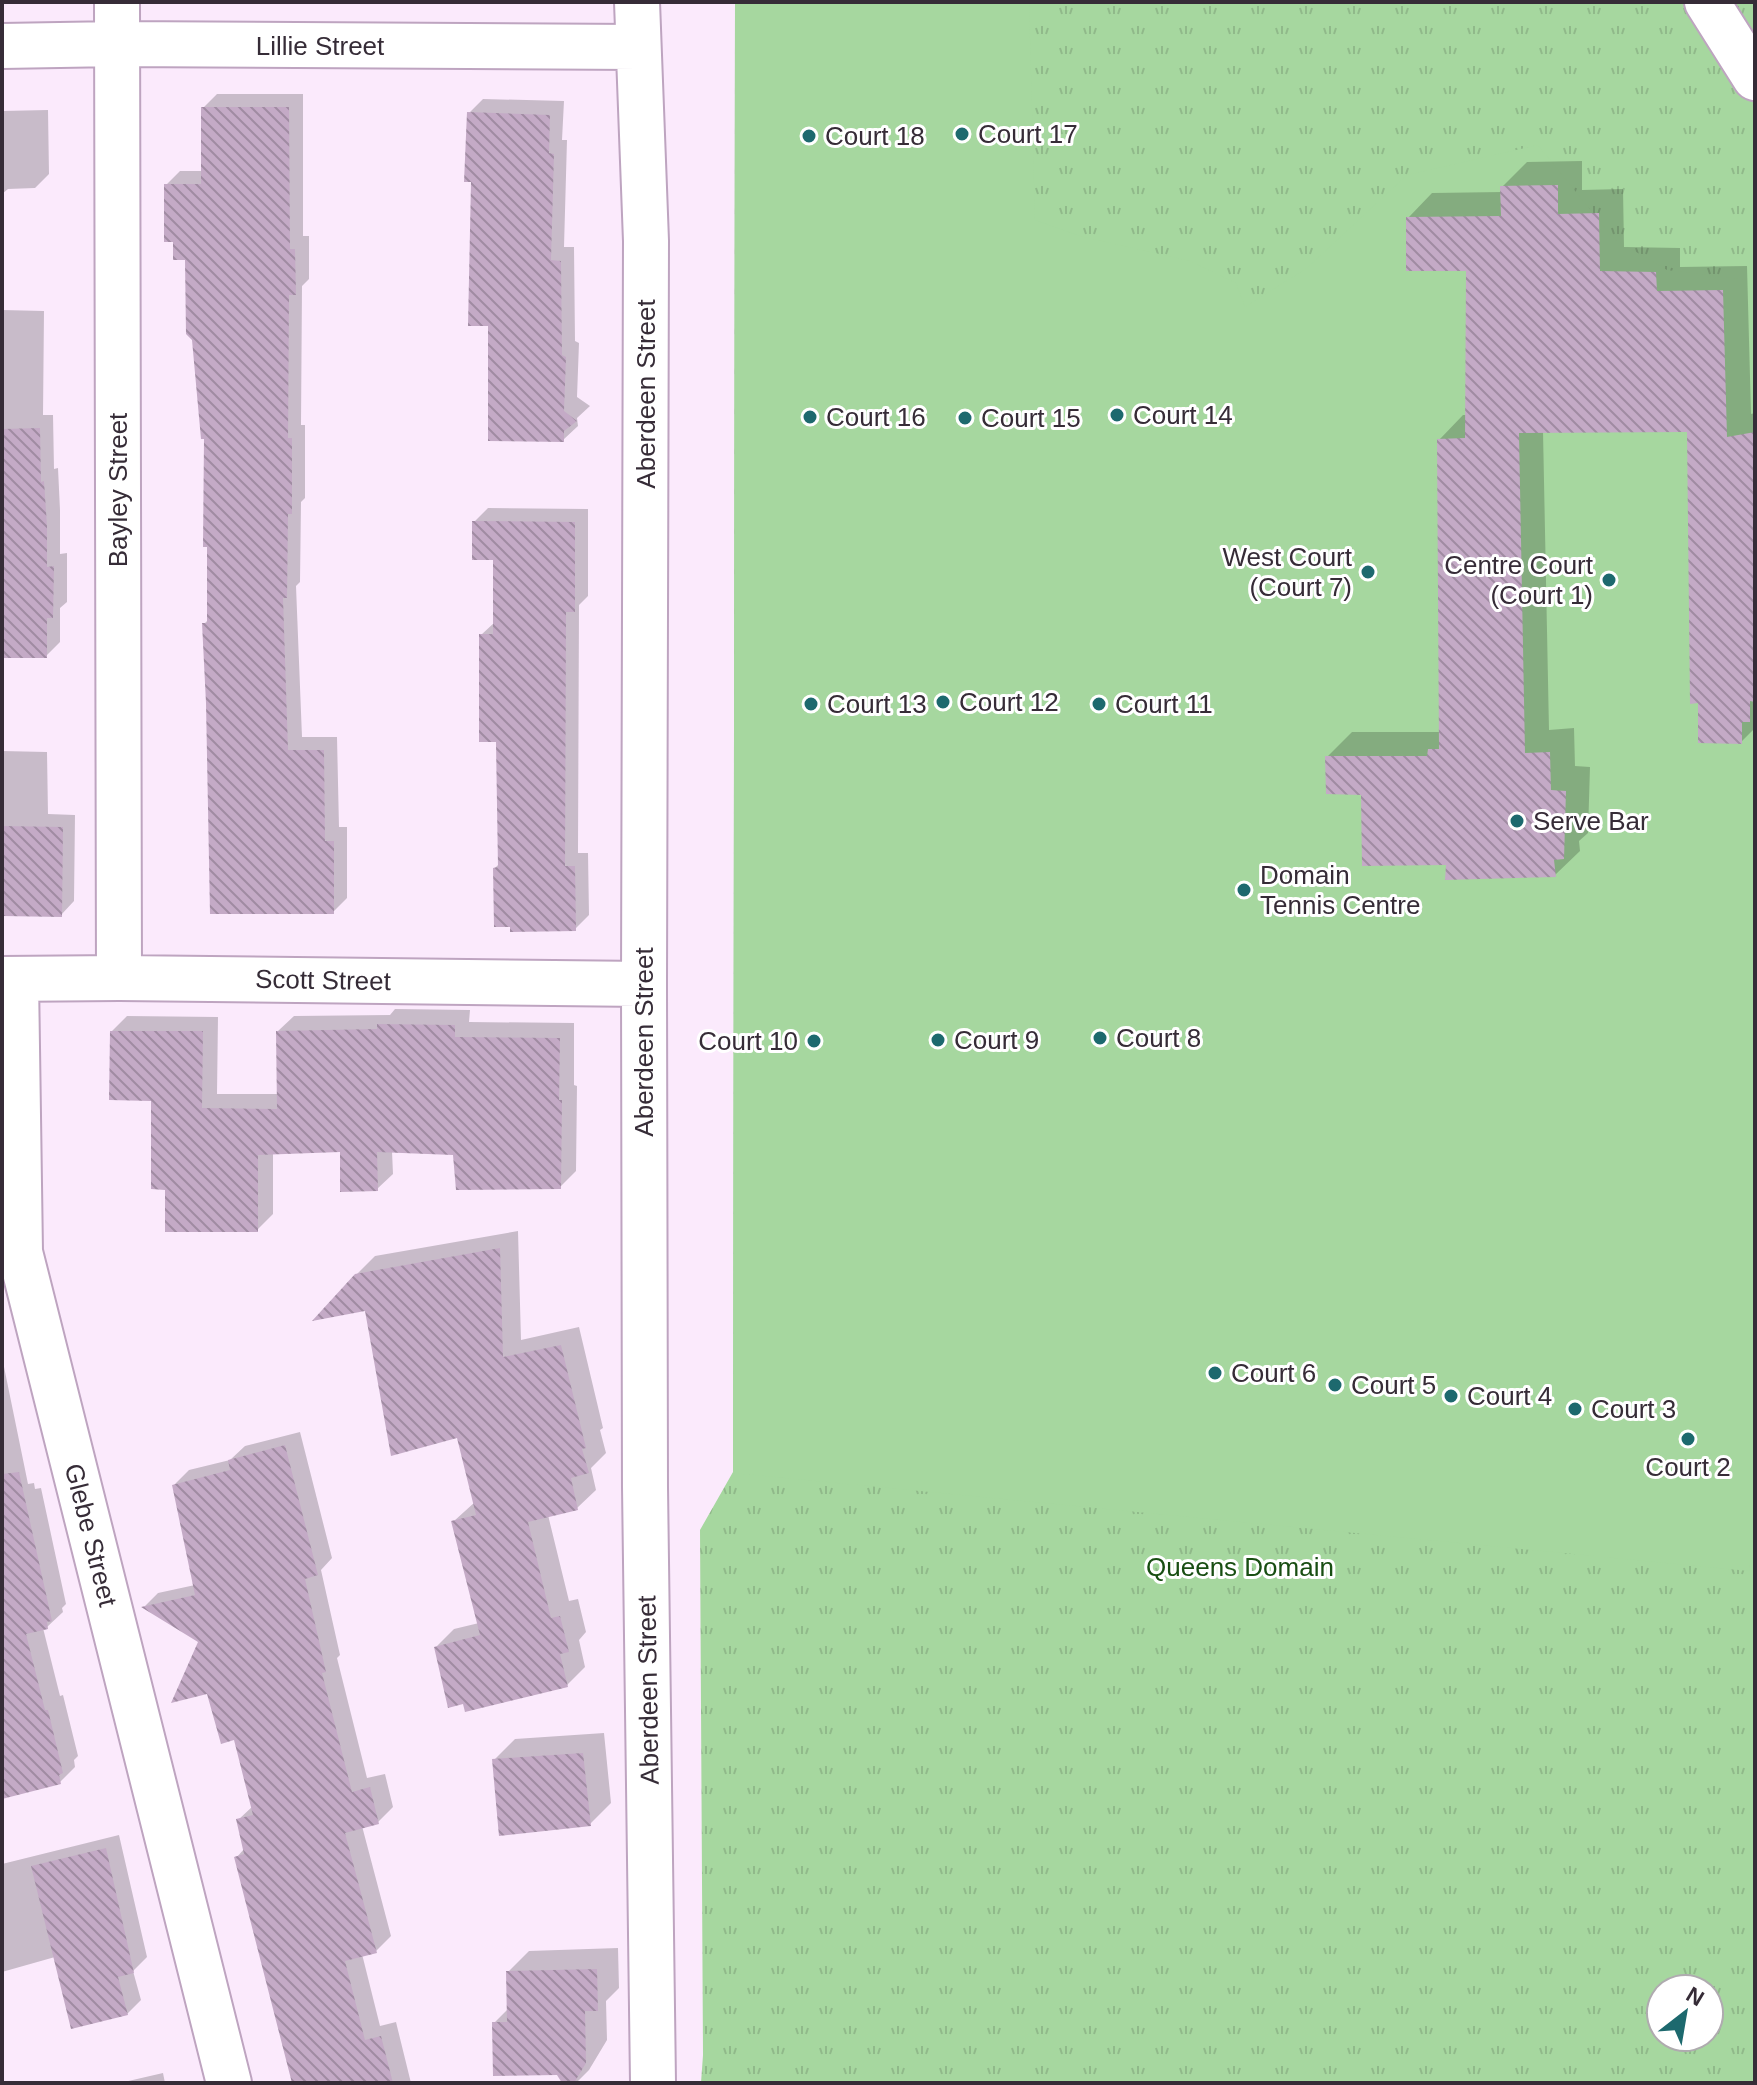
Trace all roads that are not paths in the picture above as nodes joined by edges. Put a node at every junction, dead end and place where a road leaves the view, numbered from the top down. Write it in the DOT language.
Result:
graph roads {
  1 [pos="637,2"];
  2 [pos="1707,2"];
  3 [pos="117,23"];
  4 [pos="2,46"];
  5 [pos="638,47"];
  6 [pos="1755,78"];
  7 [pos="119,978"];
  8 [pos="9,979"];
  9 [pos="644,984"];
  10 [pos="229,2083"];
  11 [pos="653,2083"];
  1 -- 5 [label="street, Aberdeen Street"];
  2 -- 6 [label="street"];
  3 -- 4 [label="street, Lillie Street"];
  3 -- 5 [label="street, Lillie Street"];
  3 -- 7 [label="street, Bayley Street"];
  5 -- 9 [label="street, Aberdeen Street"];
  7 -- 8 [label="street, Scott Street"];
  7 -- 9 [label="street, Scott Street"];
  8 -- 10 [label="street, Glebe Street"];
  9 -- 11 [label="street, Aberdeen Street"];
}
